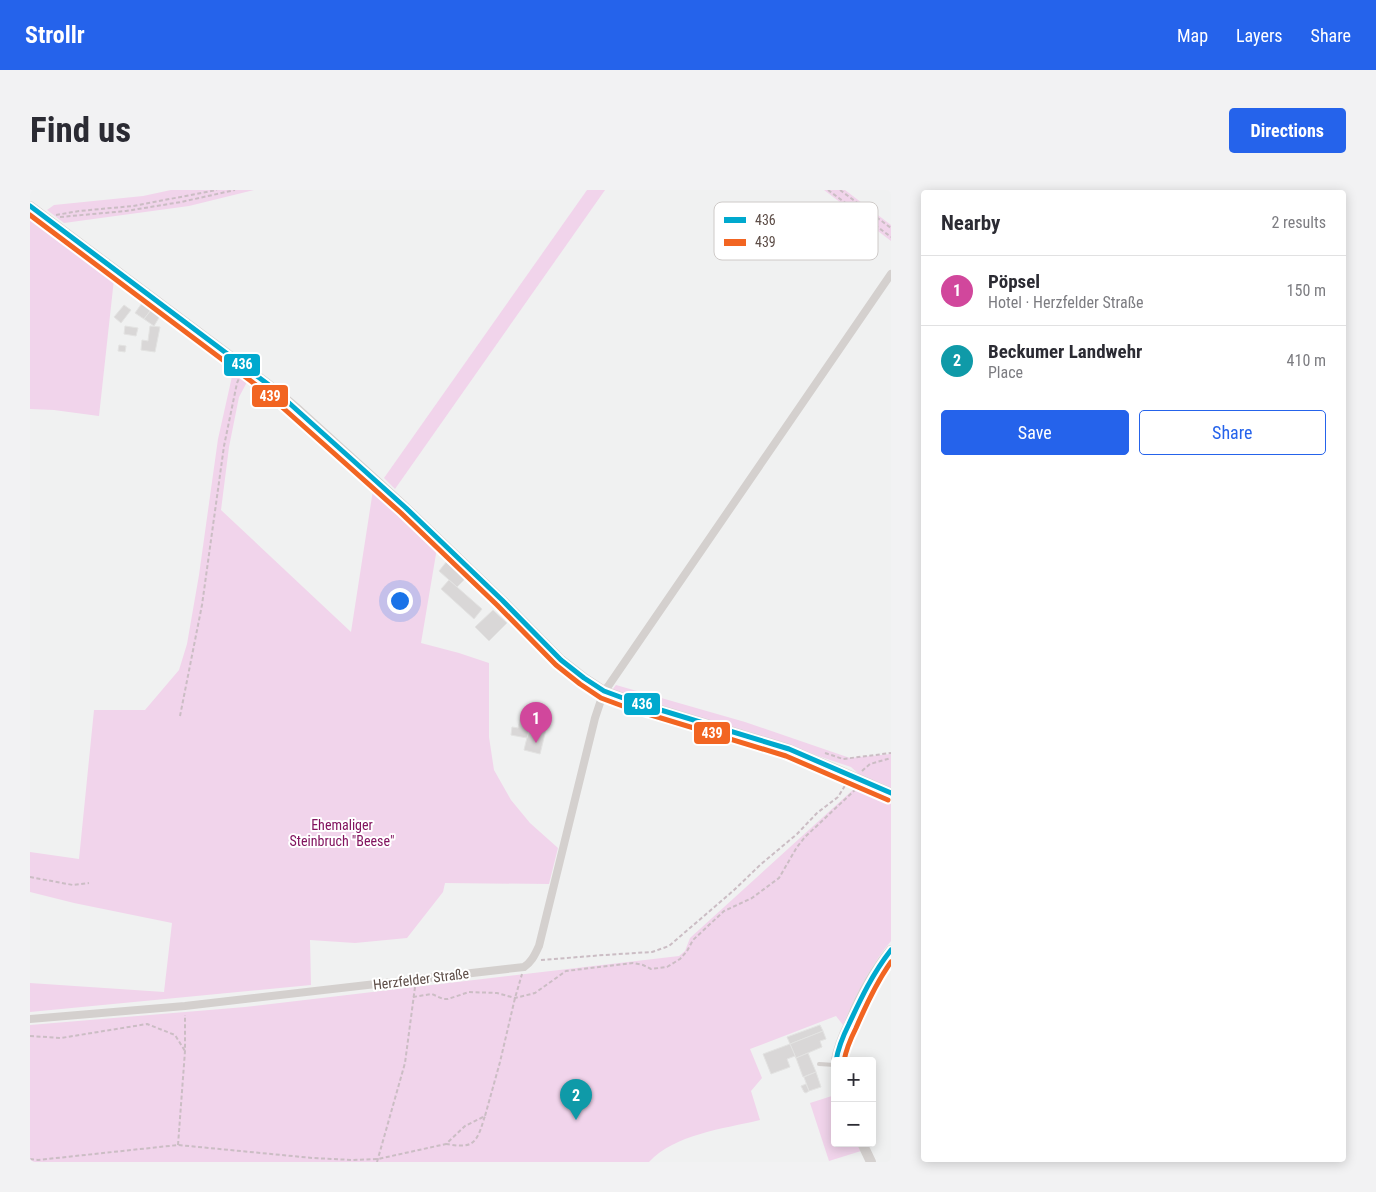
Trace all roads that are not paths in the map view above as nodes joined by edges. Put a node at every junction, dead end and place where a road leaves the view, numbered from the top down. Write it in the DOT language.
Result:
graph roads {
  1 [pos="30,206"];
  2 [pos="891,274"];
  3 [pos="604,691"];
  4 [pos="891,793"];
  5 [pos="891,950"];
  6 [pos="30,1019"];
  7 [pos="837,1057"];
  8 [pos="819,1064"];
  9 [pos="831,1065"];
  10 [pos="864,1147"];
  11 [pos="870,1162"];
  1 -- 3 [label="main road"];
  2 -- 3 [label="street"];
  3 -- 4 [label="main road"];
  3 -- 6 [label="street, Herzfelder Straße"];
  5 -- 7 [label="main road"];
  8 -- 9 [label="lane"];
  10 -- 11 [label="main road"];
}
